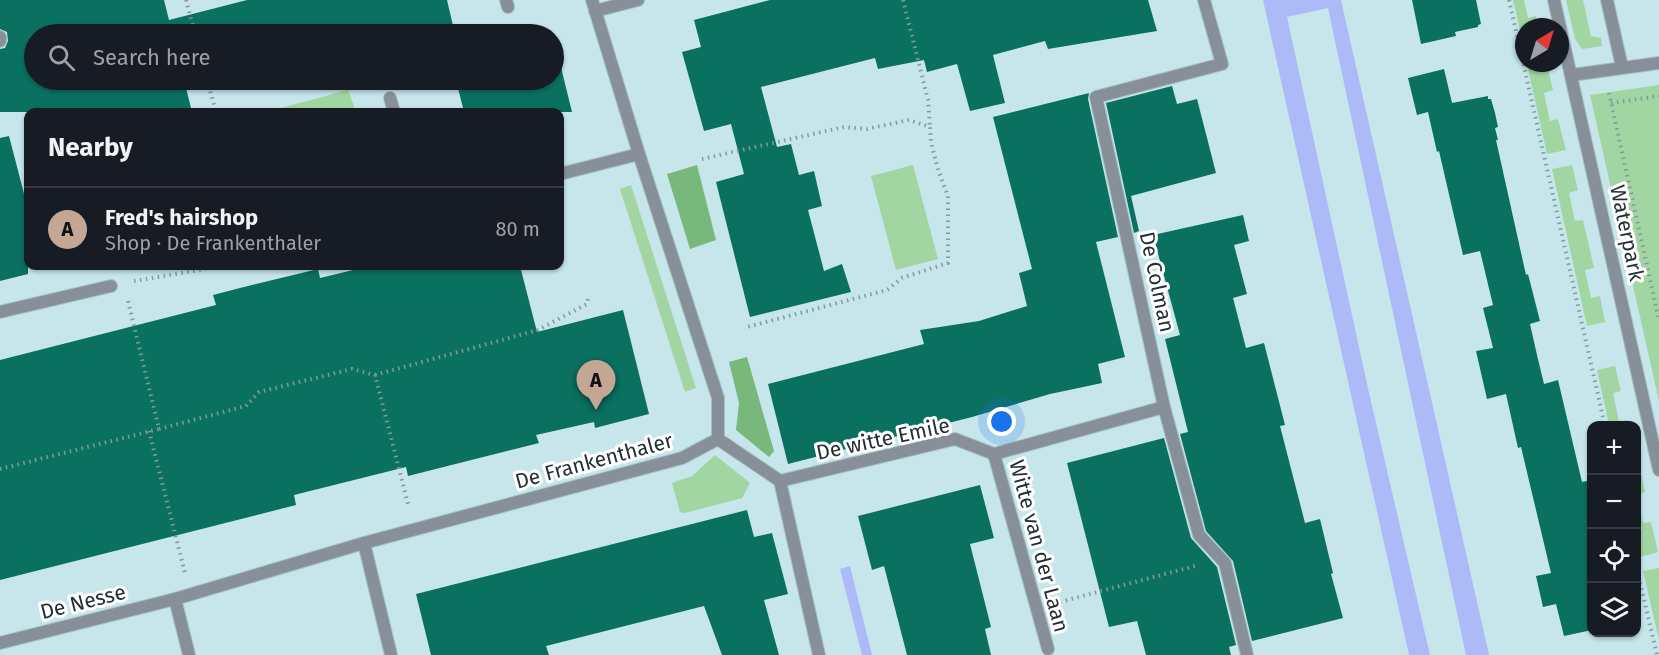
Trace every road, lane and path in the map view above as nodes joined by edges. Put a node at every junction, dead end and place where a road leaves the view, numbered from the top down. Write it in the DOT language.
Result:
graph roads {
  1 [pos="186,0"];
  2 [pos="638,0"];
  3 [pos="903,0"];
  4 [pos="1204,0"];
  5 [pos="1509,0"];
  6 [pos="1554,0"];
  7 [pos="1607,0"];
  8 [pos="594,5"];
  9 [pos="192,24"];
  10 [pos="1659,63"];
  11 [pos="1622,67"];
  12 [pos="1604,70"];
  13 [pos="1572,75"];
  14 [pos="210,90"];
  15 [pos="1659,96"];
  16 [pos="390,98"];
  17 [pos="1611,103"];
  18 [pos="215,108"];
  19 [pos="393,108"];
  20 [pos="930,127"];
  21 [pos="639,154"];
  22 [pos="702,159"];
  23 [pos="564,173"];
  24 [pos="198,270"];
  25 [pos="124,282"];
  26 [pos="111,286"];
  27 [pos="588,299"];
  28 [pos="0,312"];
  29 [pos="1659,320"];
  30 [pos="747,327"];
  31 [pos="375,375"];
  32 [pos="1164,407"];
  33 [pos="1604,421"];
  34 [pos="159,429"];
  35 [pos="149,431"];
  36 [pos="718,439"];
  37 [pos="994,454"];
  38 [pos="0,469"];
  39 [pos="1659,470"];
  40 [pos="780,482"];
  41 [pos="415,530"];
  42 [pos="364,543"];
  43 [pos="1222,559"];
  44 [pos="1640,583"];
  45 [pos="190,594"];
  46 [pos="175,599"];
  47 [pos="1036,608"];
  48 [pos="0,643"];
  49 [pos="1048,649"];
  50 [pos="189,655"];
  51 [pos="391,655"];
  52 [pos="819,655"];
  53 [pos="1247,655"];
  54 [pos="1657,655"];
  1 -- 9 [label="path"];
  2 -- 8 [label="street"];
  3 -- 20 [label="path"];
  4 -- 32 [label="street, De Colman"];
  5 -- 33 [label="path"];
  6 -- 13 [label="street, Waterpark"];
  7 -- 11 [label="street"];
  8 -- 21 [label="street"];
  10 -- 11 [label="street"];
  11 -- 12 [label="street"];
  12 -- 13 [label="street"];
  12 -- 17 [label="path"];
  13 -- 39 [label="street, Waterpark"];
  14 -- 18 [label="path"];
  15 -- 17 [label="path"];
  16 -- 19 [label="street"];
  17 -- 29 [label="path"];
  20 -- 22 [label="path"];
  20 -- 30 [label="path"];
  21 -- 23 [label="street"];
  21 -- 36 [label="street"];
  24 -- 25 [label="path"];
  25 -- 26 [label="path"];
  25 -- 34 [label="path"];
  26 -- 28 [label="street"];
  27 -- 31 [label="path"];
  31 -- 34 [label="path"];
  31 -- 41 [label="path"];
  32 -- 37 [label="street"];
  32 -- 43 [label="street, De Colman"];
  34 -- 35 [label="path"];
  35 -- 38 [label="path"];
  35 -- 45 [label="path"];
  36 -- 40 [label="street"];
  36 -- 41 [label="street, De Frankenthaler"];
  37 -- 40 [label="street, De witte Emile"];
  37 -- 47 [label="street, Witte van der Laan"];
  40 -- 52 [label="street"];
  41 -- 42 [label="street, De Frankenthaler"];
  42 -- 45 [label="street, De Frankenthaler"];
  42 -- 51 [label="street"];
  43 -- 47 [label="path"];
  43 -- 53 [label="street, De Colman"];
  44 -- 54 [label="path"];
  45 -- 46 [label="street, De Frankenthaler"];
  46 -- 48 [label="street, De Nesse"];
  46 -- 50 [label="street"];
  47 -- 49 [label="street, Witte van der Laan"];
}
